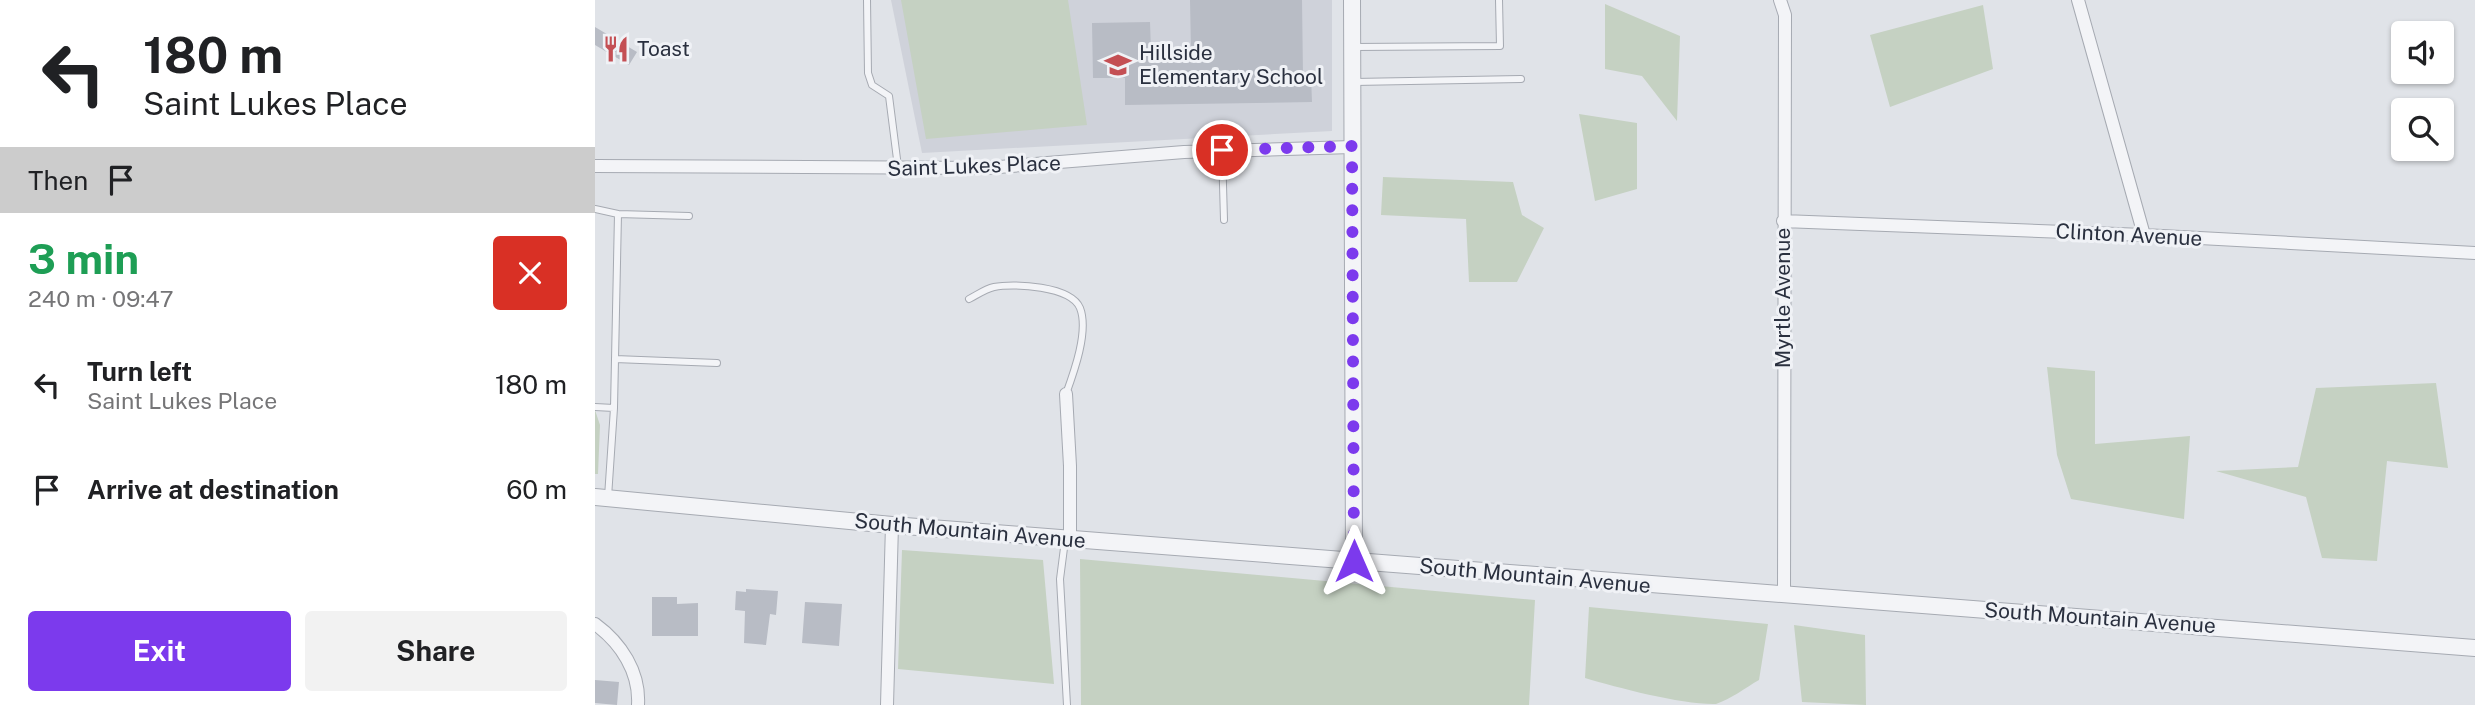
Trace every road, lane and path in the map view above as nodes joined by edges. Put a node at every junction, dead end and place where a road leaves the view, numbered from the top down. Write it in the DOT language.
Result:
graph roads {
  1 [pos="867,0"];
  2 [pos="1352,0"];
  3 [pos="1499,0"];
  4 [pos="1780,0"];
  5 [pos="2078,0"];
  6 [pos="1352,47"];
  7 [pos="1521,79"];
  8 [pos="1352,82"];
  9 [pos="1352,146"];
  10 [pos="1222,150"];
  11 [pos="595,166"];
  12 [pos="899,169"];
  13 [pos="595,209"];
  14 [pos="618,214"];
  15 [pos="689,216"];
  16 [pos="1224,220"];
  17 [pos="1783,221"];
  18 [pos="2144,235"];
  19 [pos="2475,253"];
  20 [pos="969,299"];
  21 [pos="615,359"];
  22 [pos="717,363"];
  23 [pos="1066,394"];
  24 [pos="595,407"];
  25 [pos="614,408"];
  26 [pos="601,498"];
  27 [pos="892,525"];
  28 [pos="1070,539"];
  29 [pos="1354,561"];
  30 [pos="1784,596"];
  31 [pos="595,624"];
  32 [pos="2475,648"];
  33 [pos="638,705"];
  34 [pos="887,705"];
  35 [pos="1067,705"];
  1 -- 12 [label="lane"];
  2 -- 6 [label="street"];
  3 -- 6 [label="lane"];
  4 -- 17 [label="street, Myrtle Avenue"];
  5 -- 18 [label="street"];
  6 -- 8 [label="street"];
  7 -- 8 [label="lane"];
  8 -- 9 [label="street"];
  9 -- 10 [label="street, Saint Lukes Place"];
  9 -- 29 [label="street"];
  10 -- 12 [label="street, Saint Lukes Place"];
  10 -- 16 [label="lane"];
  11 -- 12 [label="street, Saint Lukes Place"];
  13 -- 14 [label="lane"];
  14 -- 15 [label="lane"];
  14 -- 21 [label="lane"];
  17 -- 18 [label="street, Clinton Avenue"];
  17 -- 30 [label="street, Myrtle Avenue"];
  18 -- 19 [label="street, Clinton Avenue"];
  20 -- 23 [label="lane"];
  21 -- 22 [label="lane"];
  21 -- 25 [label="lane"];
  23 -- 28 [label="street"];
  24 -- 25 [label="lane"];
  25 -- 26 [label="lane"];
  26 -- 27 [label="street, South Mountain Avenue"];
  27 -- 28 [label="street, South Mountain Avenue"];
  27 -- 34 [label="street"];
  28 -- 29 [label="street, South Mountain Avenue"];
  28 -- 35 [label="lane"];
  29 -- 30 [label="street, South Mountain Avenue"];
  30 -- 32 [label="street, South Mountain Avenue"];
  31 -- 33 [label="street"];
}
